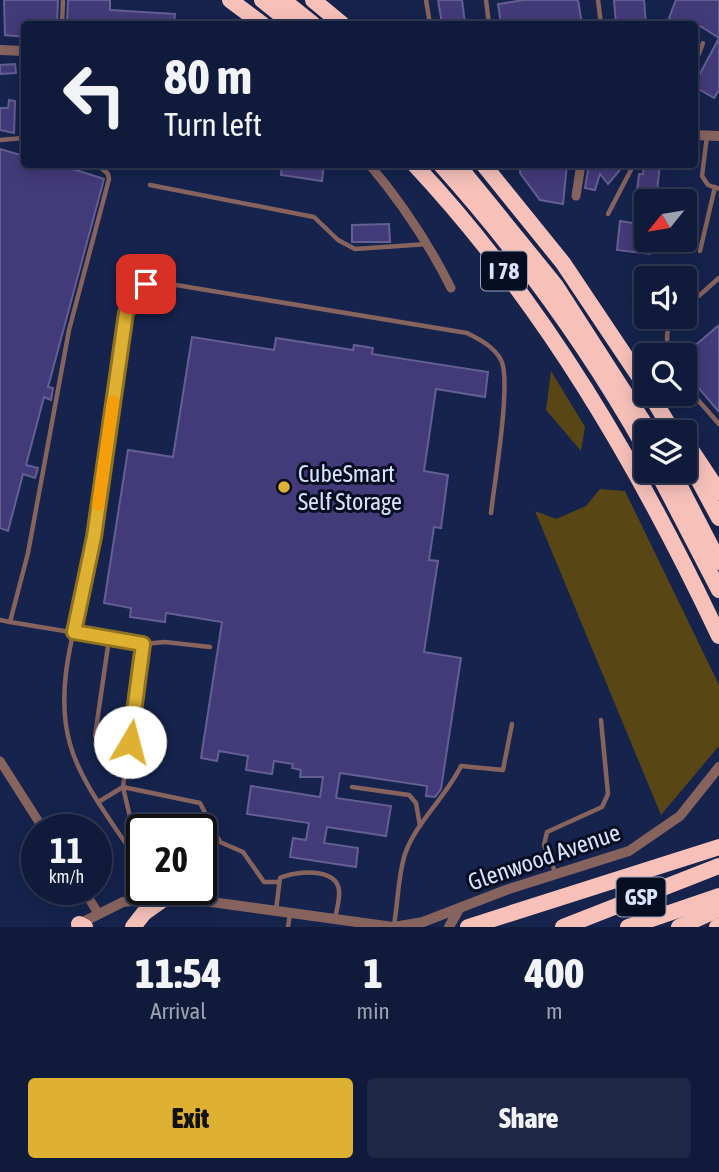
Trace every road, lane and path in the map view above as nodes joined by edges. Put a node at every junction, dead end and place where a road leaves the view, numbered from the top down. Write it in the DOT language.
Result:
graph roads {
  1 [pos="63,0"];
  2 [pos="230,0"];
  3 [pos="262,0"];
  4 [pos="283,0"];
  5 [pos="313,0"];
  6 [pos="426,0"];
  7 [pos="486,0"];
  8 [pos="598,0"];
  9 [pos="62,21"];
  10 [pos="258,21"];
  11 [pos="288,21"];
  12 [pos="309,21"];
  13 [pos="338,21"];
  14 [pos="430,21"];
  15 [pos="489,21"];
  16 [pos="601,21"];
  17 [pos="703,43"];
  18 [pos="0,50"];
  19 [pos="21,51"];
  20 [pos="698,56"];
  21 [pos="701,136"];
  22 [pos="719,136"];
  23 [pos="21,138"];
  24 [pos="0,140"];
  25 [pos="101,168"];
  26 [pos="372,168"];
  27 [pos="417,168"];
  28 [pos="443,168"];
  29 [pos="460,168"];
  30 [pos="486,168"];
  31 [pos="580,168"];
  32 [pos="632,168"];
  33 [pos="150,185"];
  34 [pos="717,188"];
  35 [pos="576,196"];
  36 [pos="608,214"];
  37 [pos="429,244"];
  38 [pos="700,251"];
  39 [pos="719,278"];
  40 [pos="451,288"];
  41 [pos="697,297"];
  42 [pos="634,368"];
  43 [pos="697,399"];
  44 [pos="643,420"];
  45 [pos="719,424"];
  46 [pos="634,430"];
  47 [pos="697,459"];
  48 [pos="697,478"];
  49 [pos="663,483"];
  50 [pos="678,483"];
  51 [pos="719,492"];
  52 [pos="491,513"];
  53 [pos="719,519"];
  54 [pos="719,562"];
  55 [pos="719,590"];
  56 [pos="0,620"];
  57 [pos="10,622"];
  58 [pos="74,632"];
  59 [pos="719,636"];
  60 [pos="109,639"];
  61 [pos="143,644"];
  62 [pos="210,646"];
  63 [pos="601,720"];
  64 [pos="512,724"];
  65 [pos="95,736"];
  66 [pos="0,761"];
  67 [pos="719,767"];
  68 [pos="352,787"];
  69 [pos="123,788"];
  70 [pos="100,801"];
  71 [pos="34,814"];
  72 [pos="129,814"];
  73 [pos="420,827"];
  74 [pos="126,842"];
  75 [pos="719,847"];
  76 [pos="719,866"];
  77 [pos="556,875"];
  78 [pos="279,882"];
  79 [pos="719,896"];
  80 [pos="126,901"];
  81 [pos="217,902"];
  82 [pos="93,905"];
  83 [pos="155,905"];
  84 [pos="462,908"];
  85 [pos="719,909"];
  86 [pos="276,910"];
  87 [pos="290,912"];
  88 [pos="98,913"];
  89 [pos="335,919"];
  90 [pos="80,926"];
  91 [pos="133,927"];
  92 [pos="288,927"];
  93 [pos="394,927"];
  94 [pos="449,927"];
  95 [pos="468,927"];
  96 [pos="564,927"];
  97 [pos="628,927"];
  98 [pos="679,927"];
  1 -- 9 [label="lane"];
  2 -- 10 [label="highway"];
  3 -- 11 [label="highway"];
  4 -- 12 [label="highway"];
  5 -- 13 [label="highway"];
  6 -- 14 [label="lane"];
  7 -- 15 [label="lane"];
  8 -- 16 [label="lane"];
  17 -- 20 [label="lane"];
  18 -- 19 [label="street"];
  21 -- 22 [label="street"];
  21 -- 34 [label="lane"];
  23 -- 24 [label="lane"];
  25 -- 57 [label="lane"];
  26 -- 37 [label="street"];
  27 -- 59 [label="highway, I 78"];
  28 -- 46 [label="highway, I 78"];
  29 -- 44 [label="highway, I 78"];
  30 -- 42 [label="highway, I 78"];
  31 -- 35 [label="street"];
  32 -- 36 [label="lane"];
  33 -- 37 [label="lane"];
  34 -- 38 [label="lane"];
  37 -- 40 [label="street"];
  39 -- 41 [label="lane"];
  43 -- 45 [label="lane"];
  47 -- 51 [label="highway"];
  48 -- 53 [label="highway"];
  49 -- 55 [label="highway"];
  50 -- 54 [label="highway"];
  52 -- 58 [label="lane"];
  56 -- 57 [label="lane"];
  57 -- 58 [label="lane"];
  58 -- 60 [label="lane"];
  58 -- 70 [label="lane"];
  60 -- 61 [label="lane"];
  60 -- 65 [label="lane"];
  61 -- 62 [label="lane"];
  61 -- 69 [label="lane"];
  63 -- 77 [label="lane"];
  64 -- 73 [label="lane"];
  66 -- 71 [label="street"];
  67 -- 77 [label="street, Glenwood Avenue"];
  68 -- 73 [label="lane"];
  69 -- 70 [label="lane"];
  69 -- 72 [label="lane"];
  69 -- 78 [label="lane"];
  70 -- 74 [label="lane"];
  73 -- 93 [label="lane"];
  75 -- 95 [label="highway"];
  76 -- 96 [label="highway, GSP"];
  77 -- 84 [label="street, Glenwood Avenue"];
  78 -- 86 [label="lane"];
  78 -- 89 [label="lane"];
  79 -- 97 [label="highway, GSP"];
  80 -- 88 [label="street, Glenwood Avenue"];
  81 -- 86 [label="street, Glenwood Avenue"];
  82 -- 88 [label="street"];
  83 -- 91 [label="highway"];
  84 -- 93 [label="street, Glenwood Avenue"];
  84 -- 94 [label="street"];
  85 -- 98 [label="highway"];
  86 -- 87 [label="street, Glenwood Avenue"];
  87 -- 89 [label="street, Glenwood Avenue"];
  87 -- 92 [label="lane"];
  88 -- 90 [label="street, Glenwood Avenue"];
  89 -- 93 [label="street, Glenwood Avenue"];
}
